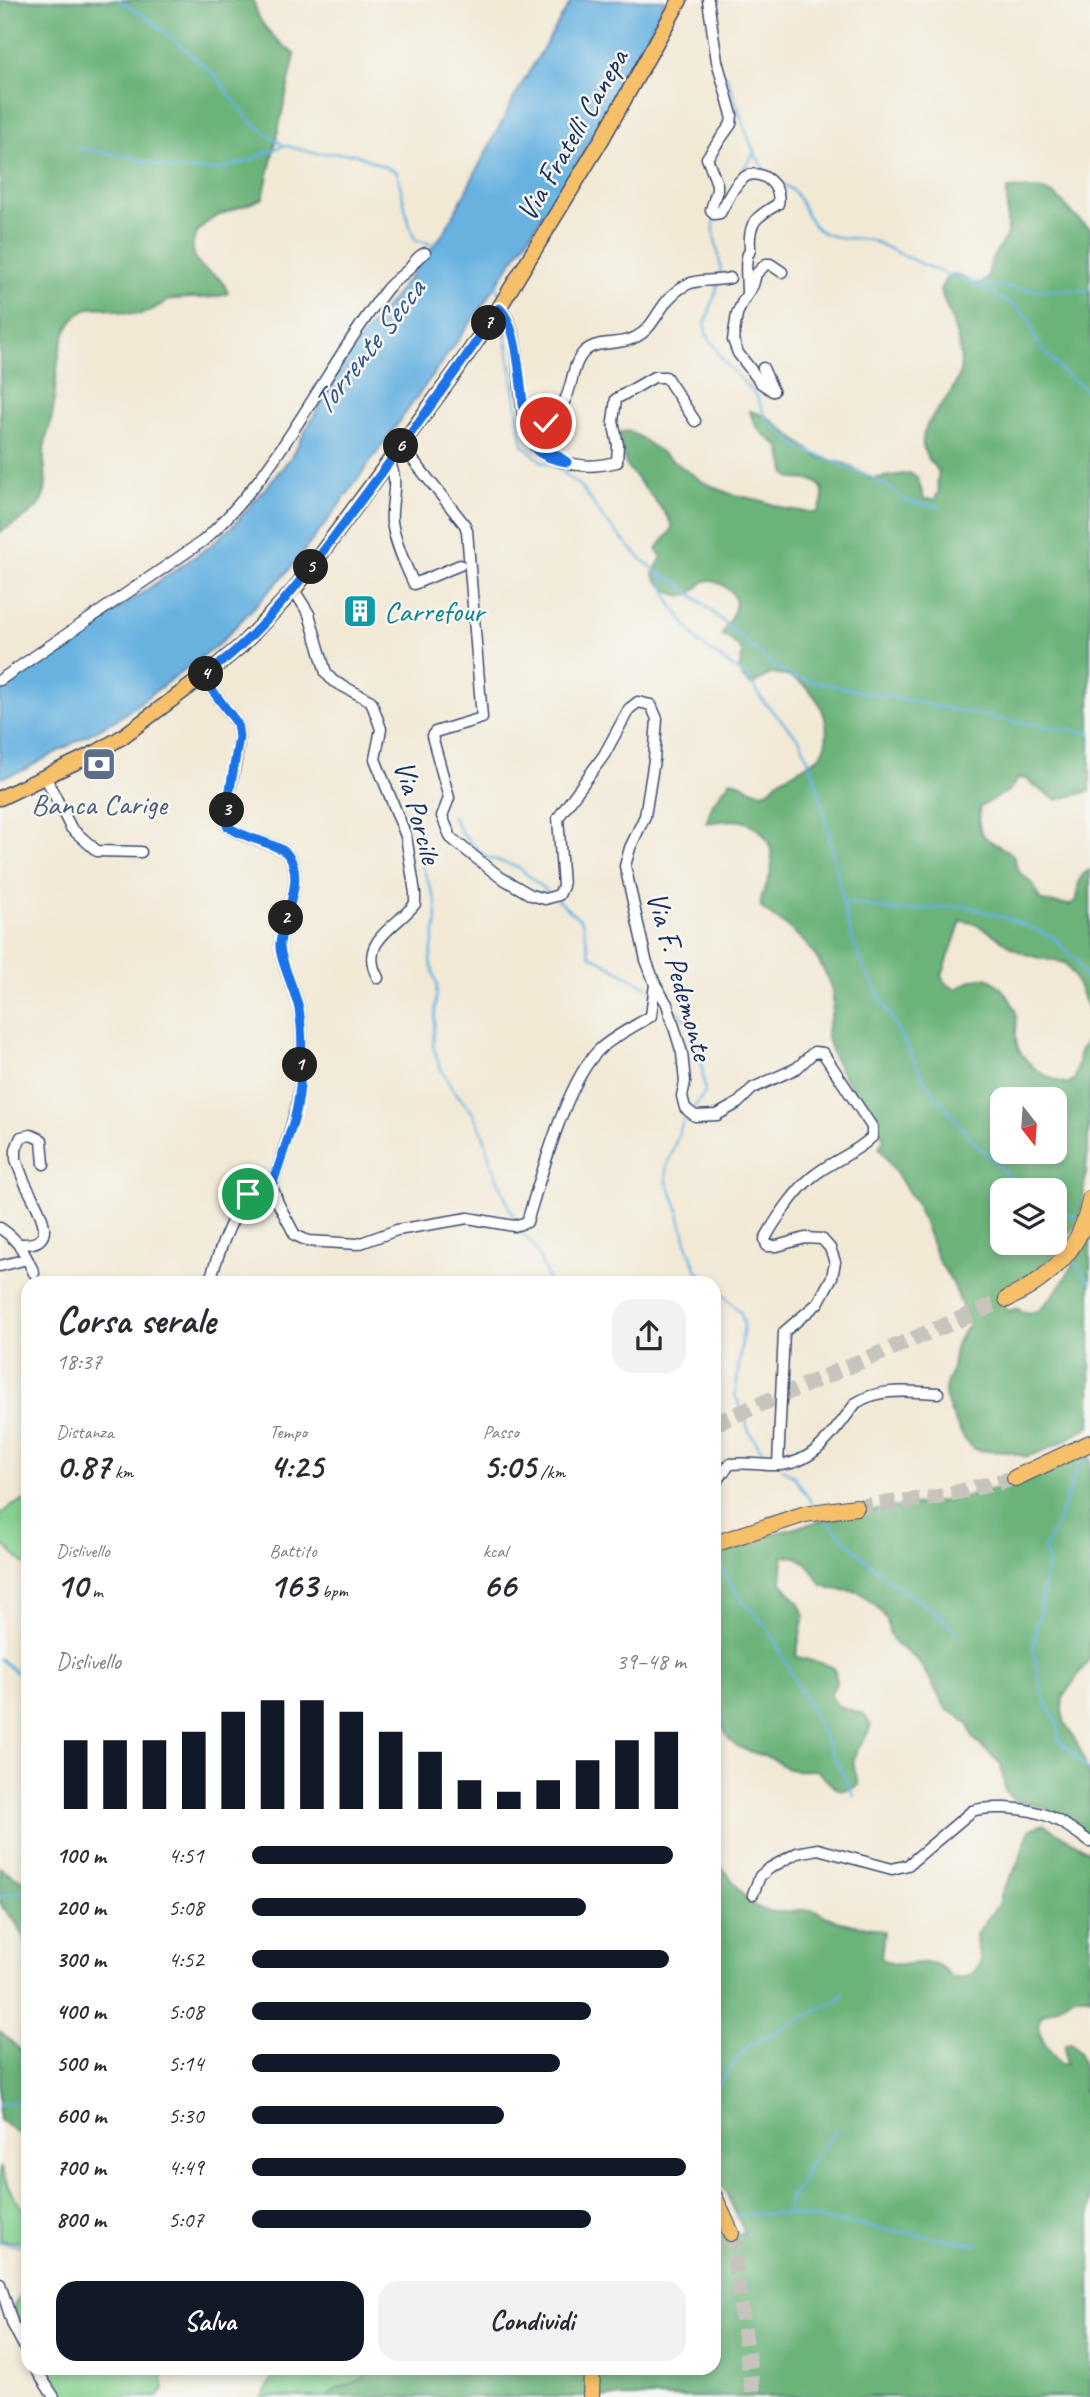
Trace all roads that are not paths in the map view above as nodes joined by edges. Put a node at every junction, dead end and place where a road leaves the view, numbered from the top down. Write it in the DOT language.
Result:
graph roads {
  1 [pos="680,0"];
  2 [pos="708,0"];
  3 [pos="425,253"];
  4 [pos="782,272"];
  5 [pos="730,278"];
  6 [pos="747,292"];
  7 [pos="503,302"];
  8 [pos="762,368"];
  9 [pos="695,421"];
  10 [pos="401,445"];
  11 [pos="567,462"];
  12 [pos="388,463"];
  13 [pos="460,565"];
  14 [pos="294,590"];
  15 [pos="202,677"];
  16 [pos="0,680"];
  17 [pos="46,778"];
  18 [pos="1,796"];
  19 [pos="141,852"];
  20 [pos="378,978"];
  21 [pos="655,984"];
  22 [pos="44,1164"];
  23 [pos="272,1186"];
  24 [pos="1090,1199"];
  25 [pos="0,1228"];
  26 [pos="20,1244"];
  27 [pos="27,1259"];
  28 [pos="0,1266"];
  29 [pos="34,1273"];
  30 [pos="211,1276"];
  31 [pos="1007,1299"];
  32 [pos="938,1393"];
  33 [pos="1090,1443"];
  34 [pos="778,1465"];
  35 [pos="721,1476"];
  36 [pos="1015,1478"];
  37 [pos="856,1507"];
  38 [pos="721,1542"];
  39 [pos="1090,1842"];
  40 [pos="753,1894"];
  41 [pos="721,2211"];
  42 [pos="731,2233"];
  43 [pos="0,2284"];
  44 [pos="21,2340"];
  45 [pos="40,2375"];
  46 [pos="592,2375"];
  47 [pos="54,2397"];
  48 [pos="591,2397"];
  1 -- 7 [label="main road, Via Fratelli Canepa"];
  2 -- 6 [label="street"];
  3 -- 16 [label="street"];
  4 -- 6 [label="street"];
  5 -- 11 [label="street"];
  6 -- 8 [label="street"];
  7 -- 10 [label="main road, Via Fratelli Canepa"];
  7 -- 11 [label="street"];
  9 -- 11 [label="street"];
  10 -- 12 [label="main road, Via Fratelli Canepa"];
  10 -- 21 [label="street, Via F. Pedemonte"];
  12 -- 13 [label="street"];
  12 -- 14 [label="main road, Via Fratelli Canepa"];
  14 -- 15 [label="main road, Via Fratelli Canepa"];
  14 -- 20 [label="street, Via Porcile"];
  15 -- 17 [label="main road, Via Fratelli Canepa"];
  15 -- 23 [label="street"];
  17 -- 18 [label="main road, Via Fratelli Canepa"];
  17 -- 19 [label="street"];
  21 -- 23 [label="street"];
  21 -- 34 [label="street, Via F. Pedemonte"];
  22 -- 26 [label="street"];
  23 -- 30 [label="street"];
  24 -- 31 [label="highway"];
  25 -- 26 [label="street"];
  26 -- 27 [label="street"];
  27 -- 28 [label="street"];
  27 -- 29 [label="street"];
  32 -- 34 [label="street"];
  33 -- 36 [label="highway"];
  34 -- 35 [label="street"];
  37 -- 38 [label="highway"];
  39 -- 40 [label="street"];
  41 -- 42 [label="highway"];
  43 -- 44 [label="street"];
  45 -- 47 [label="street"];
  46 -- 48 [label="highway"];
}
